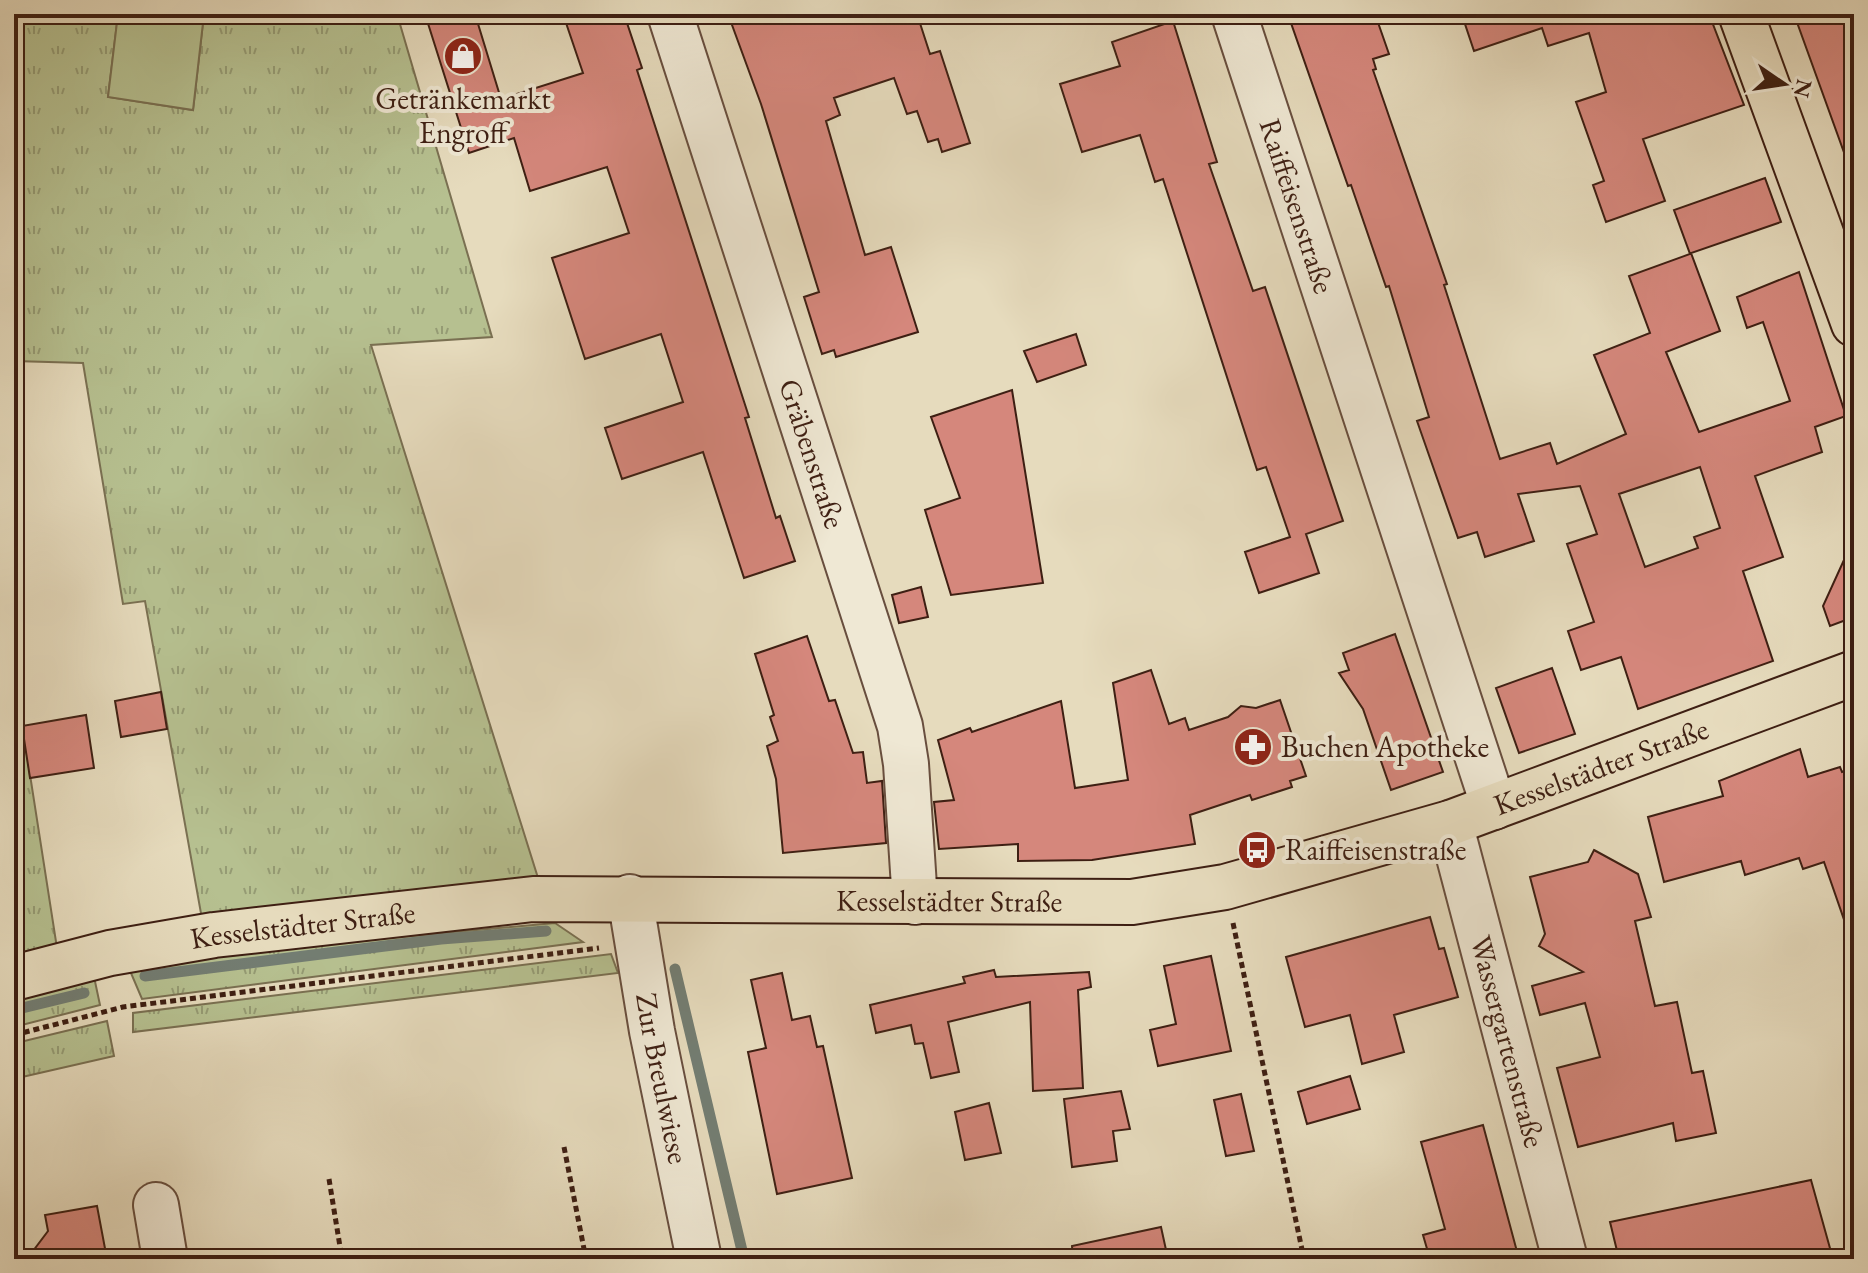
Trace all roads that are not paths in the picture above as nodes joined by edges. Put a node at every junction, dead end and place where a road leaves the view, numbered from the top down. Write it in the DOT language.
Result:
graph roads {
  1 [pos="670,14"];
  2 [pos="1234,14"];
  3 [pos="1741,14"];
  4 [pos="1854,324"];
  5 [pos="1854,673"];
  6 [pos="1494,807"];
  7 [pos="1450,823"];
  8 [pos="630,897"];
  9 [pos="915,902"];
  10 [pos="14,978"];
  11 [pos="156,1205"];
  12 [pos="165,1259"];
  13 [pos="699,1259"];
  14 [pos="1565,1259"];
  1 -- 9 [label="street, Gräbenstraße"];
  2 -- 6 [label="street, Raiffeisenstraße"];
  3 -- 4 [label="main road"];
  5 -- 6 [label="main road, Kesselstädter Straße"];
  6 -- 7 [label="main road, Kesselstädter Straße"];
  7 -- 9 [label="main road, Kesselstädter Straße"];
  7 -- 14 [label="street, Wassergartenstraße"];
  8 -- 9 [label="main road, Kesselstädter Straße"];
  8 -- 10 [label="main road, Kesselstädter Straße"];
  8 -- 13 [label="street, Zur Breulwiese"];
  11 -- 12 [label="street"];
}
